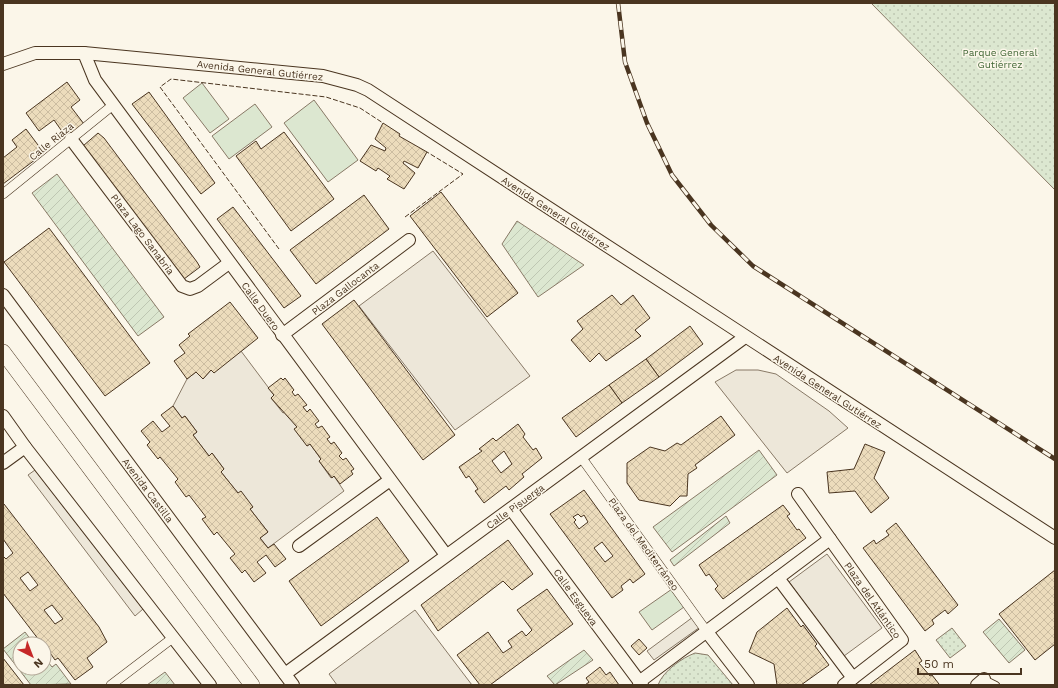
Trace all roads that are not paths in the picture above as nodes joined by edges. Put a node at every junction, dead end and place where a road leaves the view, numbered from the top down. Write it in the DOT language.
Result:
graph roads {
  1 [pos="84,53"];
  2 [pos="3,64"];
  3 [pos="113,105"];
  4 [pos="71,139"];
  5 [pos="3,194"];
  6 [pos="409,240"];
  7 [pos="229,263"];
  8 [pos="3,295"];
  9 [pos="282,335"];
  10 [pos="745,337"];
  11 [pos="3,352"];
  12 [pos="3,416"];
  13 [pos="25,447"];
  14 [pos="581,457"];
  15 [pos="3,463"];
  16 [pos="390,480"];
  17 [pos="798,494"];
  18 [pos="511,509"];
  19 [pos="1055,538"];
  20 [pos="830,539"];
  21 [pos="299,546"];
  22 [pos="446,555"];
  23 [pos="778,578"];
  24 [pos="707,632"];
  25 [pos="174,637"];
  26 [pos="285,674"];
  27 [pos="849,681"];
  28 [pos="980,682"];
  29 [pos="641,683"];
  30 [pos="111,685"];
  31 [pos="210,685"];
  32 [pos="252,685"];
  33 [pos="293,685"];
  34 [pos="748,685"];
  35 [pos="996,685"];
  1 -- 2 [label="street, Avenida General Gutiérrez"];
  1 -- 3 [label="street, Calle Duero"];
  1 -- 10 [label="street, Avenida General Gutiérrez"];
  3 -- 4 [label="street, Calle Riaza"];
  3 -- 7 [label="street, Calle Duero"];
  4 -- 5 [label="street, Calle Riaza"];
  4 -- 7 [label="street, Plaza Lago Sanabria"];
  6 -- 9 [label="street, Plaza Gallocanta"];
  7 -- 9 [label="street, Calle Duero"];
  8 -- 26 [label="street, Avenida Castilla"];
  9 -- 16 [label="street, Calle Duero"];
  10 -- 14 [label="street, Calle Pisuerga"];
  10 -- 19 [label="street, Avenida General Gutiérrez"];
  11 -- 32 [label="street"];
  12 -- 13 [label="street"];
  13 -- 15 [label="street"];
  13 -- 25 [label="street"];
  14 -- 18 [label="street, Calle Pisuerga"];
  14 -- 24 [label="street, Plaza del Mediterráneo"];
  16 -- 21 [label="street"];
  16 -- 22 [label="street, Calle Duero"];
  17 -- 20 [label="street, Plaza del Atlántico"];
  18 -- 22 [label="street, Calle Pisuerga"];
  18 -- 29 [label="street, Calle Esgueva"];
  20 -- 23 [label="street"];
  20 -- 27 [label="street, Plaza del Atlántico"];
  22 -- 26 [label="street, Calle Pisuerga"];
  23 -- 24 [label="street"];
  23 -- 27 [label="street"];
  24 -- 29 [label="street"];
  24 -- 34 [label="street, Plaza del Mediterráneo"];
  25 -- 30 [label="street"];
  25 -- 31 [label="street"];
  26 -- 33 [label="street, Avenida Castilla"];
  28 -- 35 [label="lane"];
}
